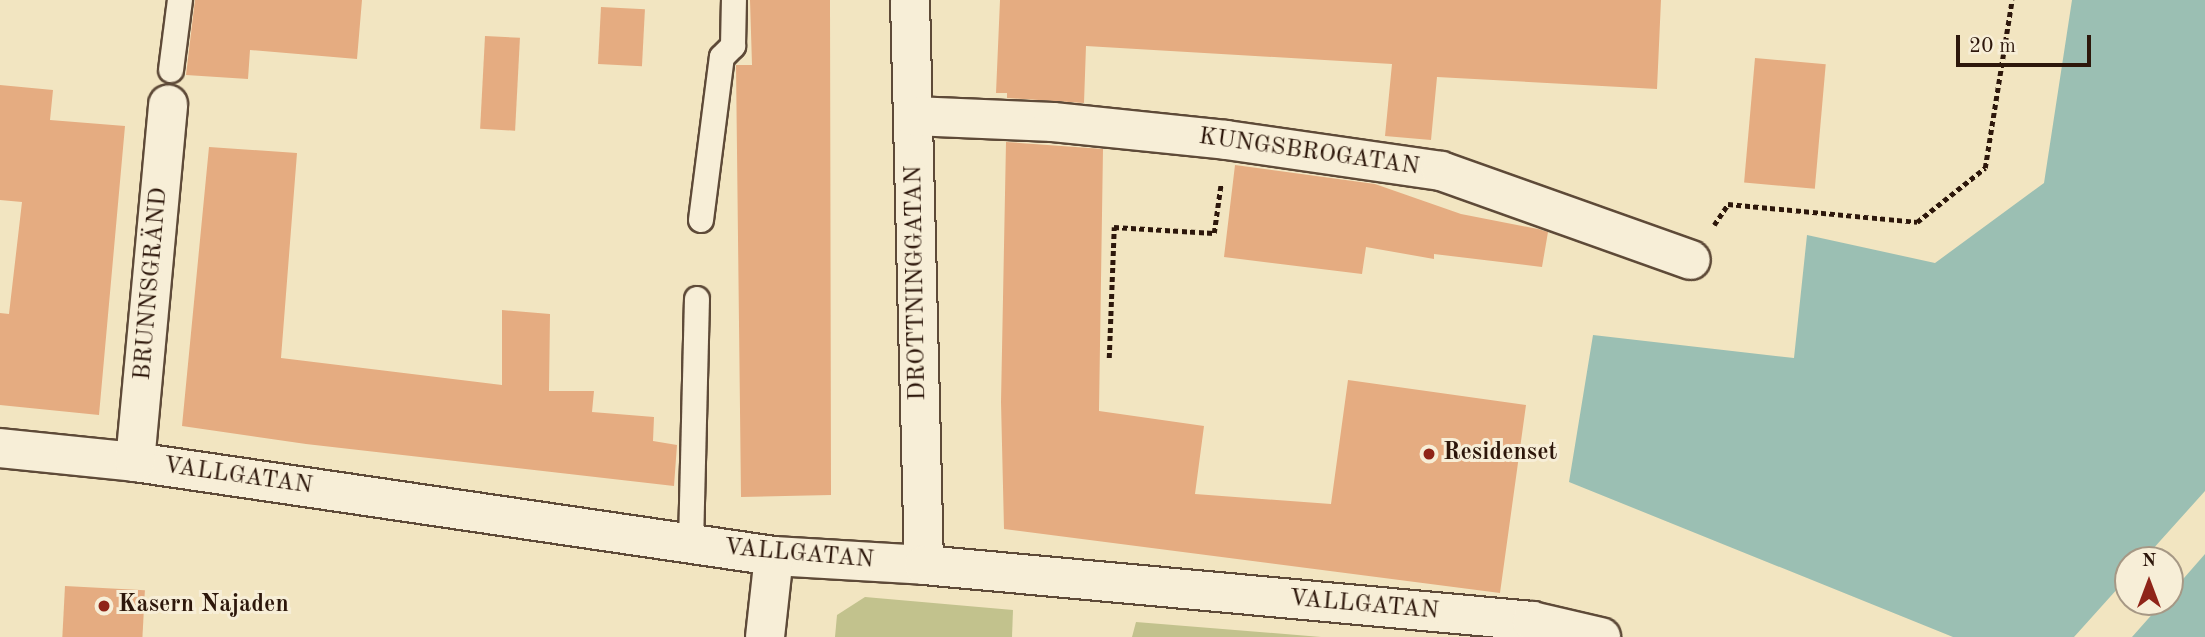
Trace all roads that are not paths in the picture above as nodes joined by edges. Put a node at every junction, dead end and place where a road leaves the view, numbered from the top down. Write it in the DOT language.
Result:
graph roads {
  1 [pos="180,0"];
  2 [pos="734,0"];
  3 [pos="910,0"];
  4 [pos="169,87"];
  5 [pos="913,116"];
  6 [pos="701,220"];
  7 [pos="1691,260"];
  8 [pos="697,299"];
  9 [pos="0,448"];
  10 [pos="135,462"];
  11 [pos="691,544"];
  12 [pos="774,556"];
  13 [pos="923,565"];
  14 [pos="765,637"];
  15 [pos="1601,637"];
  1 -- 4 [label="lane, BRUNNSGRÄND"];
  2 -- 6 [label="lane"];
  3 -- 5 [label="street, DROTTNINGGATAN"];
  4 -- 10 [label="street, BRUNNSGRÄND"];
  5 -- 7 [label="street, KUNGSBROGATAN"];
  5 -- 13 [label="street, DROTTNINGGATAN"];
  8 -- 11 [label="lane"];
  9 -- 10 [label="street, VALLGATAN"];
  10 -- 11 [label="street, VALLGATAN"];
  11 -- 12 [label="street, VALLGATAN"];
  12 -- 13 [label="street, VALLGATAN"];
  12 -- 14 [label="street"];
  13 -- 15 [label="street, VALLGATAN"];
}
